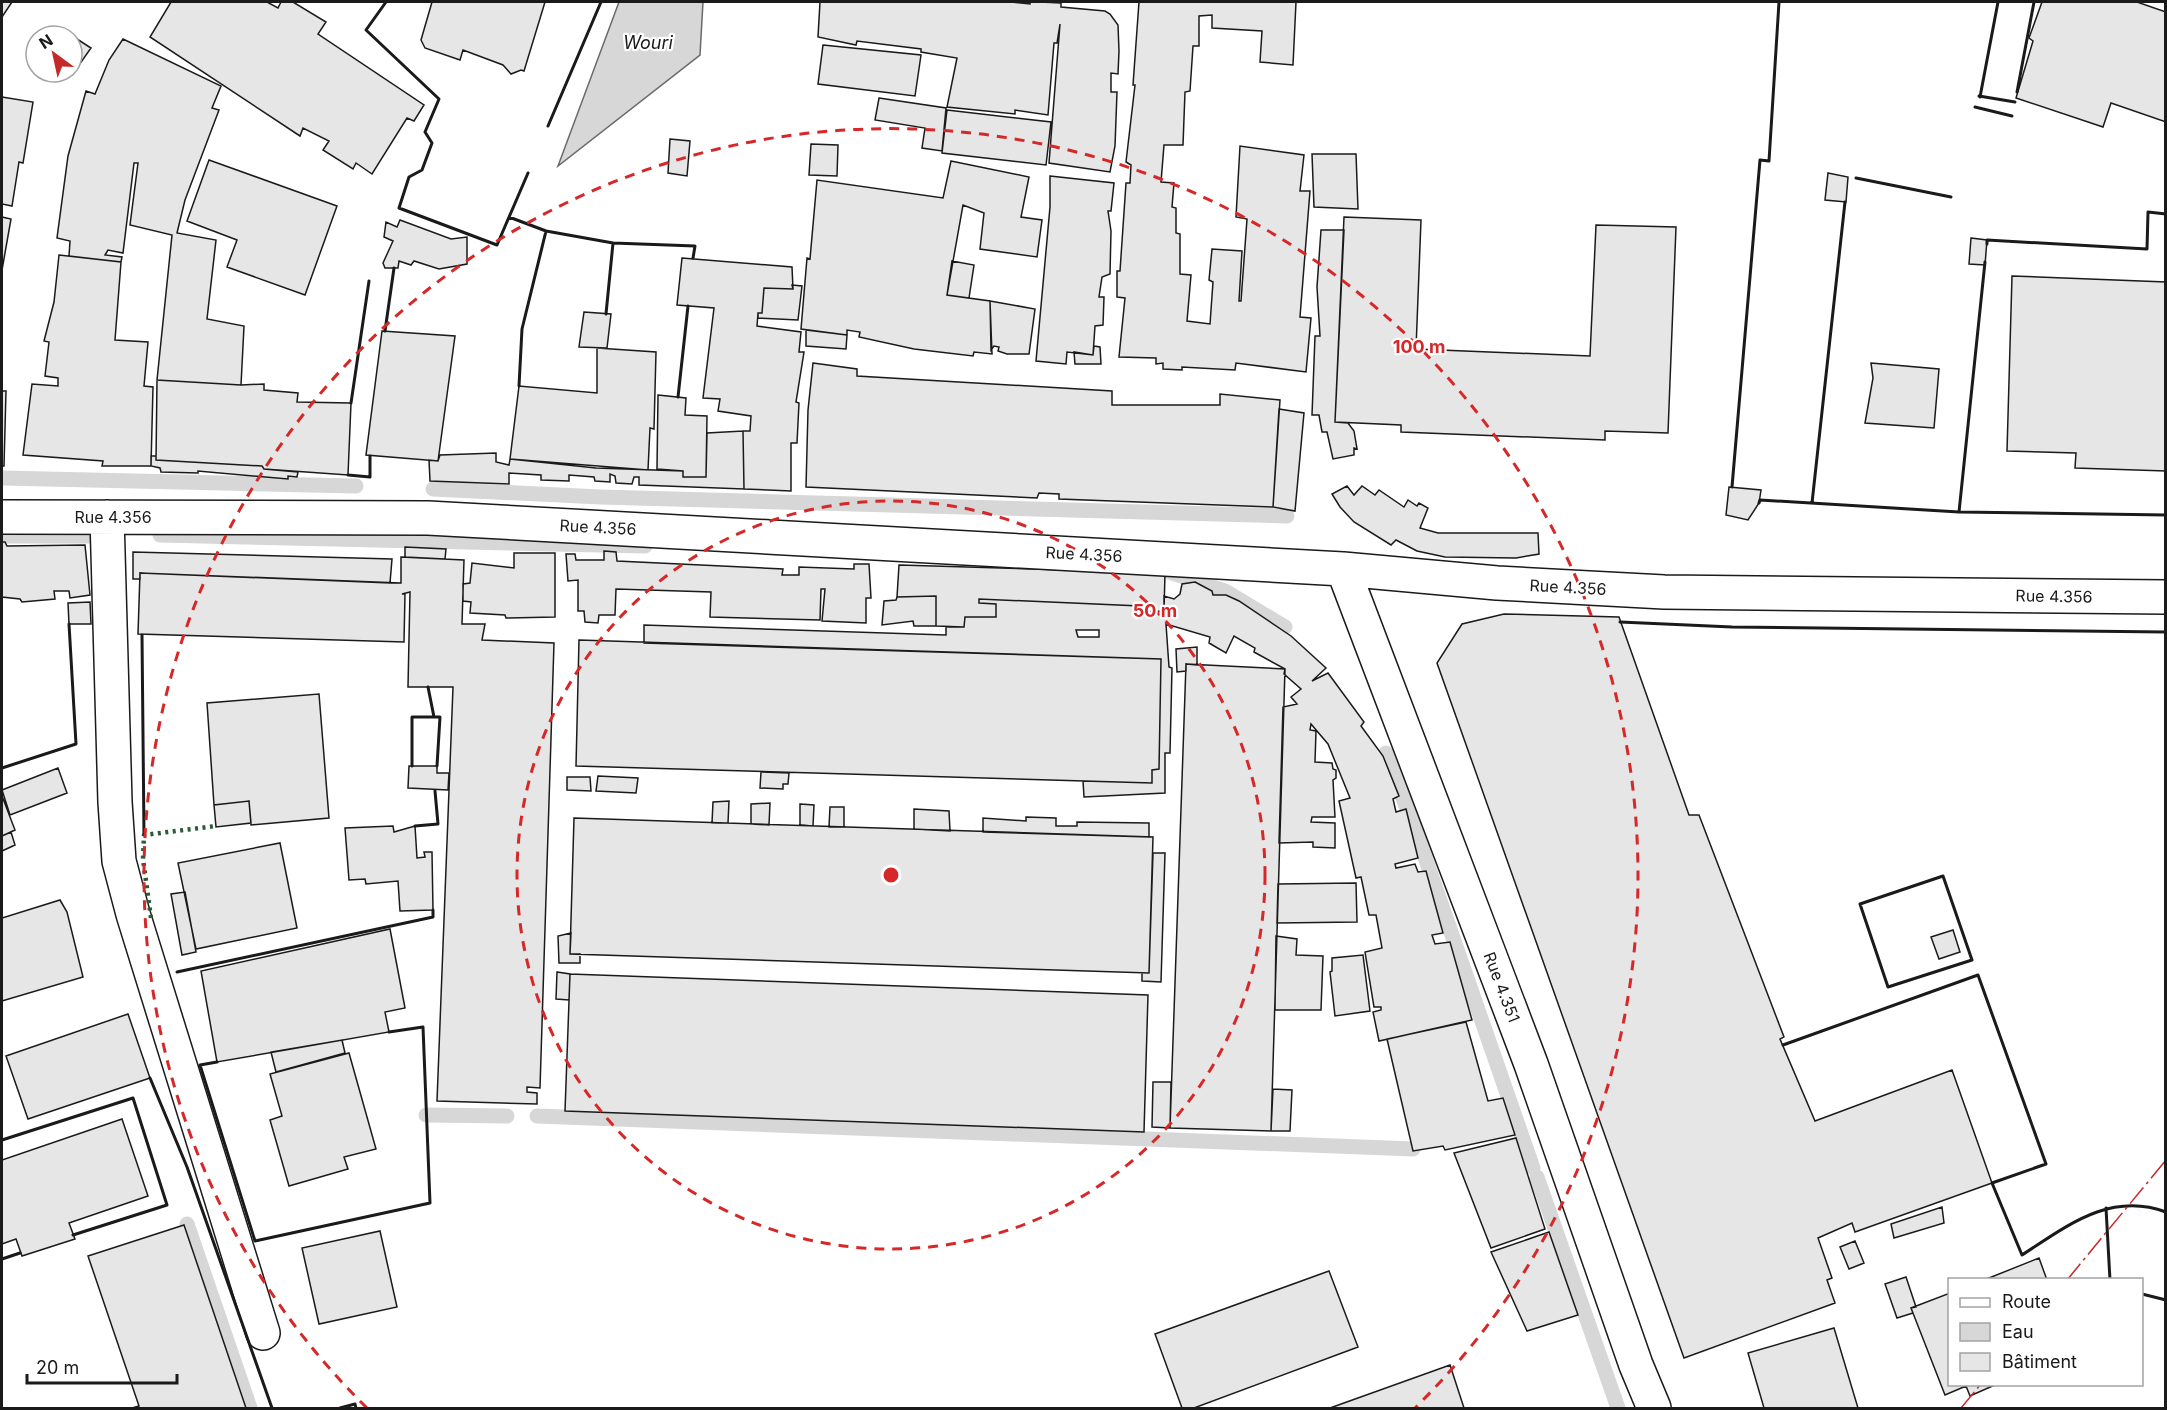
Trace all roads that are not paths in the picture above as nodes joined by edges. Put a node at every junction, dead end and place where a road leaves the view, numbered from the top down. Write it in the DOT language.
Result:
graph roads {
  1 [pos="2,516"];
  2 [pos="106,517"];
  3 [pos="1343,569"];
  4 [pos="2166,597"];
  5 [pos="263,1334"];
  6 [pos="1654,1408"];
  1 -- 2 [label="street, Rue 4.356"];
  2 -- 3 [label="street, Rue 4.356"];
  2 -- 5 [label="street"];
  3 -- 4 [label="street, Rue 4.356"];
  3 -- 6 [label="street, Rue 4.351"];
}
